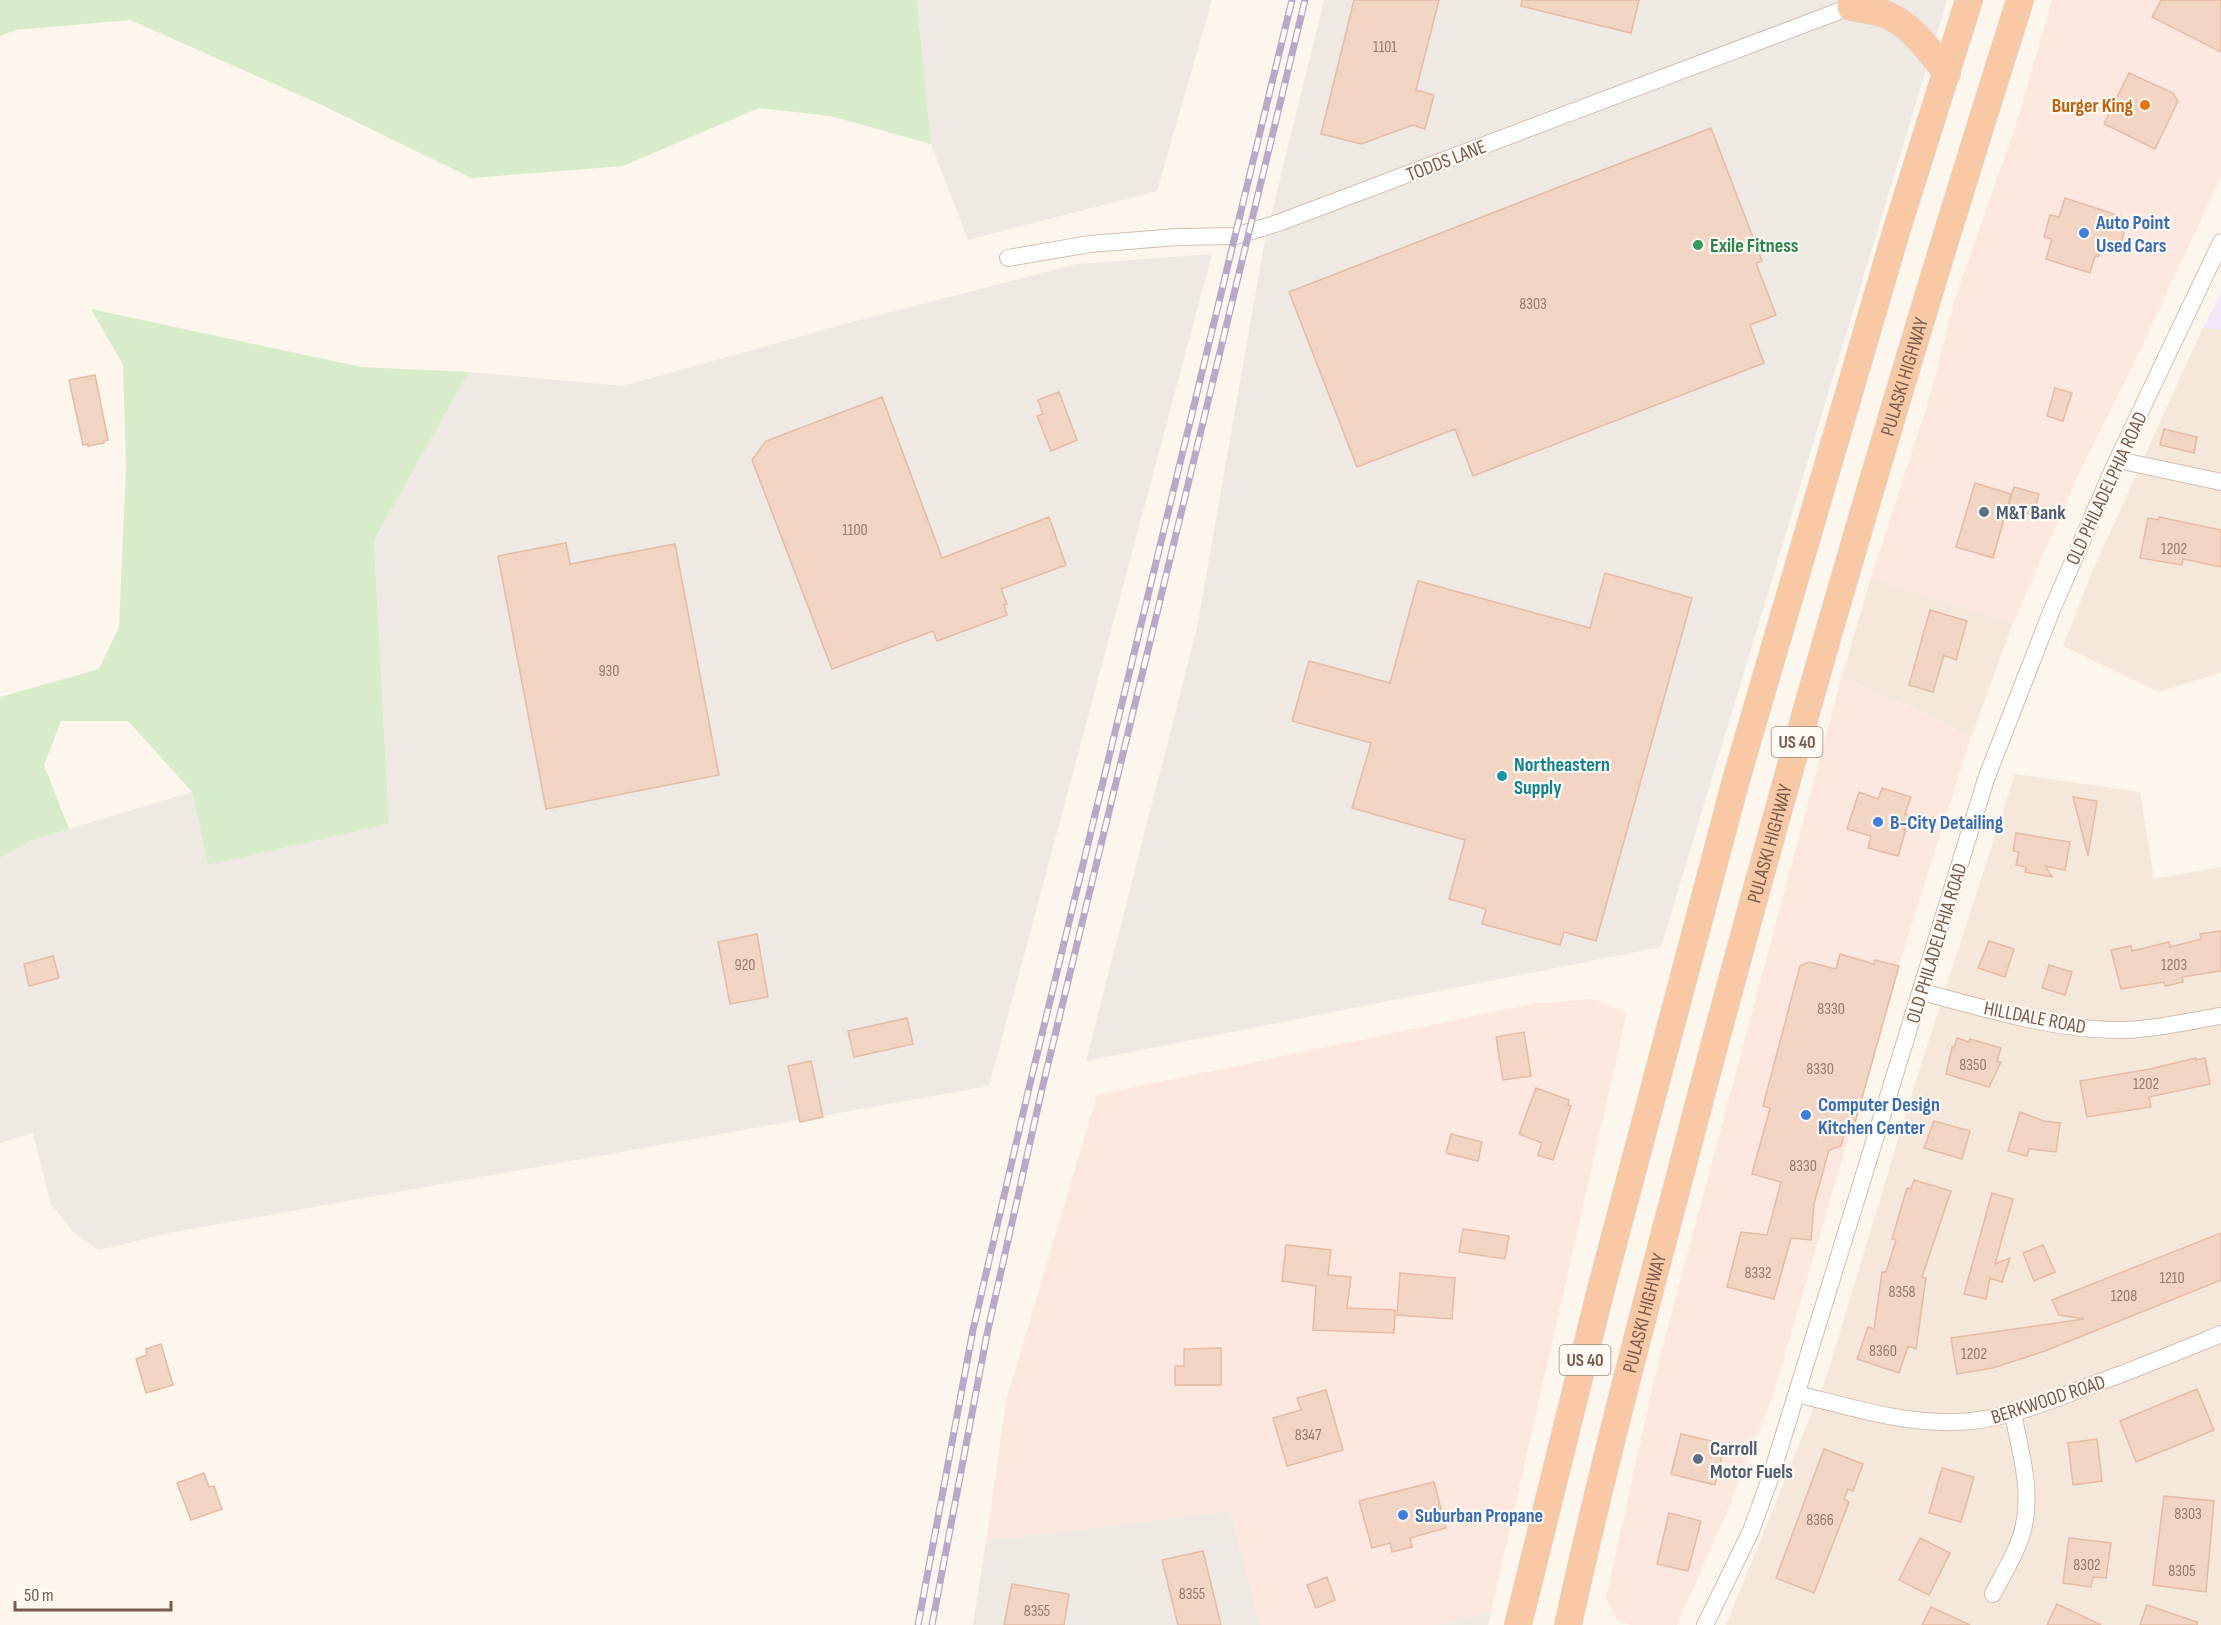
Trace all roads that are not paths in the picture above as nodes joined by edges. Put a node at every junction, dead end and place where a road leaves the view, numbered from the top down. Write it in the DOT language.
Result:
graph roads {
  1 [pos="1969,0"];
  2 [pos="2020,0"];
  3 [pos="1860,3"];
  4 [pos="1947,74"];
  5 [pos="2221,242"];
  6 [pos="1008,258"];
  7 [pos="2118,460"];
  8 [pos="2221,482"];
  9 [pos="1922,992"];
  10 [pos="2221,1016"];
  11 [pos="2221,1334"];
  12 [pos="1797,1394"];
  13 [pos="2013,1414"];
  14 [pos="1993,1593"];
  15 [pos="1525,1623"];
  16 [pos="1568,1625"];
  17 [pos="1705,1625"];
  1 -- 4 [label="highway, US 40"];
  2 -- 16 [label="highway, PULASKI HIGHWAY / US 40"];
  3 -- 4 [label="highway"];
  3 -- 6 [label="street, TODDS LANE"];
  4 -- 15 [label="highway, US 40"];
  5 -- 7 [label="street, OLD PHILADELPHIA ROAD"];
  7 -- 8 [label="street"];
  7 -- 9 [label="street, OLD PHILADELPHIA ROAD"];
  9 -- 10 [label="street, HILLDALE ROAD"];
  9 -- 12 [label="street, OLD PHILADELPHIA ROAD"];
  11 -- 13 [label="street, BERKWOOD ROAD"];
  12 -- 13 [label="street, BERKWOOD ROAD"];
  12 -- 17 [label="street, OLD PHILADELPHIA ROAD"];
  13 -- 14 [label="street"];
}
